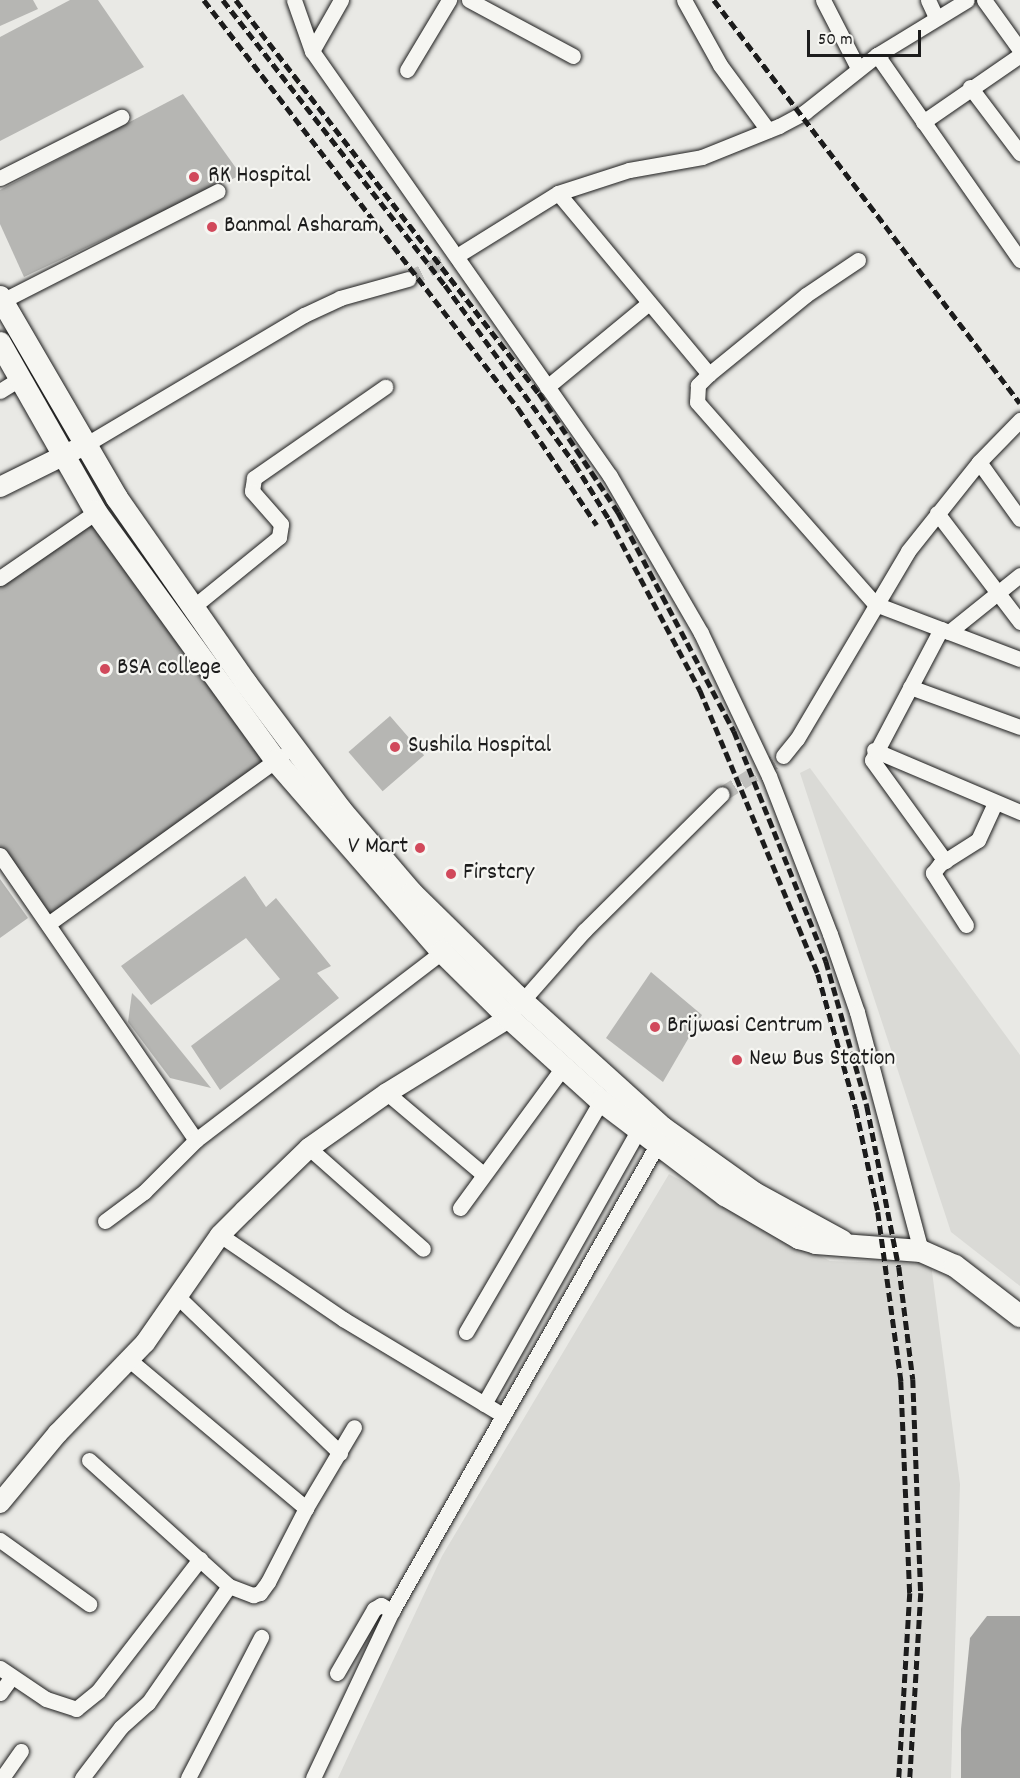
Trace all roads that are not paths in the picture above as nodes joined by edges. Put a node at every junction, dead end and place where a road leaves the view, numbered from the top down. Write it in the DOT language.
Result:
graph roads {
  1 [pos="294,0"];
  2 [pos="341,0"];
  3 [pos="449,0"];
  4 [pos="469,0"];
  5 [pos="684,0"];
  6 [pos="823,0"];
  7 [pos="928,0"];
  8 [pos="968,0"];
  9 [pos="984,0"];
  10 [pos="936,17"];
  11 [pos="1020,50"];
  12 [pos="312,51"];
  13 [pos="876,55"];
  14 [pos="1020,55"];
  15 [pos="573,56"];
  16 [pos="858,68"];
  17 [pos="407,70"];
  18 [pos="970,87"];
  19 [pos="121,117"];
  20 [pos="923,122"];
  21 [pos="768,130"];
  22 [pos="1020,153"];
  23 [pos="0,178"];
  24 [pos="218,191"];
  25 [pos="558,193"];
  26 [pos="463,252"];
  27 [pos="858,260"];
  28 [pos="1020,260"];
  29 [pos="408,279"];
  30 [pos="1,299"];
  31 [pos="648,303"];
  32 [pos="0,344"];
  33 [pos="709,374"];
  34 [pos="21,378"];
  35 [pos="385,387"];
  36 [pos="547,387"];
  37 [pos="0,392"];
  38 [pos="1020,420"];
  39 [pos="85,445"];
  40 [pos="63,457"];
  41 [pos="979,462"];
  42 [pos="0,487"];
  43 [pos="96,512"];
  44 [pos="938,513"];
  45 [pos="1020,519"];
  46 [pos="1020,575"];
  47 [pos="0,578"];
  48 [pos="998,593"];
  49 [pos="875,604"];
  50 [pos="193,607"];
  51 [pos="1020,622"];
  52 [pos="945,631"];
  53 [pos="1020,659"];
  54 [pos="910,687"];
  55 [pos="1020,727"];
  56 [pos="294,748"];
  57 [pos="874,750"];
  58 [pos="783,756"];
  59 [pos="276,761"];
  60 [pos="722,794"];
  61 [pos="995,803"];
  62 [pos="1020,812"];
  63 [pos="0,855"];
  64 [pos="945,861"];
  65 [pos="48,924"];
  66 [pos="966,925"];
  67 [pos="442,952"];
  68 [pos="515,1009"];
  69 [pos="564,1066"];
  70 [pos="387,1093"];
  71 [pos="601,1101"];
  72 [pos="638,1131"];
  73 [pos="661,1138"];
  74 [pos="196,1140"];
  75 [pos="309,1148"];
  76 [pos="483,1174"];
  77 [pos="460,1208"];
  78 [pos="105,1221"];
  79 [pos="220,1235"];
  80 [pos="423,1249"];
  81 [pos="921,1251"];
  82 [pos="178,1297"];
  83 [pos="1020,1316"];
  84 [pos="466,1332"];
  85 [pos="128,1358"];
  86 [pos="484,1404"];
  87 [pos="503,1416"];
  88 [pos="354,1427"];
  89 [pos="340,1453"];
  90 [pos="89,1461"];
  91 [pos="0,1503"];
  92 [pos="306,1508"];
  93 [pos="0,1540"];
  94 [pos="200,1559"];
  95 [pos="230,1586"];
  96 [pos="89,1604"];
  97 [pos="392,1611"];
  98 [pos="261,1637"];
  99 [pos="5,1673"];
  100 [pos="337,1673"];
  101 [pos="0,1693"];
  102 [pos="21,1751"];
  103 [pos="2,1778"];
  104 [pos="82,1778"];
  105 [pos="188,1778"];
  106 [pos="313,1778"];
  1 -- 12 [label="street"];
  2 -- 12 [label="street"];
  3 -- 17 [label="street"];
  4 -- 15 [label="street"];
  5 -- 21 [label="street"];
  6 -- 16 [label="street"];
  7 -- 10 [label="street"];
  8 -- 10 [label="street"];
  9 -- 11 [label="street"];
  10 -- 13 [label="street"];
  12 -- 36 [label="street"];
  13 -- 16 [label="street"];
  13 -- 20 [label="street"];
  14 -- 18 [label="street"];
  16 -- 21 [label="street"];
  18 -- 20 [label="street"];
  18 -- 22 [label="street"];
  19 -- 23 [label="street"];
  20 -- 28 [label="street"];
  21 -- 25 [label="street"];
  24 -- 30 [label="street"];
  25 -- 26 [label="street"];
  25 -- 31 [label="street"];
  27 -- 33 [label="street"];
  29 -- 39 [label="street"];
  30 -- 39 [label="main road"];
  31 -- 33 [label="street"];
  31 -- 36 [label="street"];
  32 -- 34 [label="main road"];
  33 -- 49 [label="street"];
  34 -- 37 [label="street"];
  34 -- 40 [label="main road"];
  35 -- 50 [label="street"];
  36 -- 81 [label="street"];
  38 -- 41 [label="street"];
  39 -- 40 [label="street"];
  39 -- 50 [label="main road"];
  40 -- 42 [label="street"];
  40 -- 43 [label="main road"];
  41 -- 44 [label="street"];
  41 -- 45 [label="street"];
  43 -- 47 [label="street"];
  43 -- 59 [label="main road"];
  44 -- 48 [label="street"];
  44 -- 49 [label="street"];
  46 -- 48 [label="street"];
  48 -- 51 [label="street"];
  48 -- 52 [label="street"];
  49 -- 52 [label="street"];
  49 -- 58 [label="street"];
  50 -- 56 [label="main road"];
  52 -- 53 [label="street"];
  52 -- 54 [label="street"];
  54 -- 55 [label="street"];
  54 -- 57 [label="street"];
  56 -- 59 [label="street"];
  56 -- 68 [label="main road"];
  57 -- 61 [label="street"];
  57 -- 64 [label="street"];
  59 -- 65 [label="street"];
  59 -- 67 [label="main road"];
  60 -- 68 [label="street"];
  61 -- 62 [label="street"];
  61 -- 64 [label="street"];
  63 -- 65 [label="street"];
  64 -- 66 [label="street"];
  65 -- 74 [label="street"];
  67 -- 68 [label="main road"];
  67 -- 74 [label="street"];
  68 -- 69 [label="main road"];
  68 -- 70 [label="street"];
  68 -- 73 [label="main road"];
  69 -- 71 [label="main road"];
  69 -- 76 [label="street"];
  70 -- 75 [label="street"];
  70 -- 76 [label="street"];
  71 -- 72 [label="main road"];
  71 -- 84 [label="street"];
  72 -- 73 [label="main road"];
  72 -- 86 [label="street"];
  73 -- 81 [label="main road"];
  73 -- 87 [label="street"];
  74 -- 78 [label="street"];
  75 -- 79 [label="street"];
  75 -- 80 [label="street"];
  76 -- 77 [label="street"];
  79 -- 82 [label="street"];
  79 -- 86 [label="street"];
  81 -- 83 [label="main road"];
  82 -- 85 [label="street"];
  82 -- 89 [label="street"];
  85 -- 91 [label="street"];
  85 -- 92 [label="street"];
  86 -- 87 [label="street"];
  87 -- 97 [label="street"];
  88 -- 89 [label="street"];
  89 -- 92 [label="street"];
  90 -- 94 [label="street"];
  92 -- 95 [label="street"];
  93 -- 96 [label="street"];
  94 -- 95 [label="street"];
  94 -- 99 [label="street"];
  95 -- 104 [label="street"];
  97 -- 100 [label="street"];
  97 -- 106 [label="street"];
  98 -- 105 [label="street"];
  99 -- 101 [label="street"];
  102 -- 103 [label="street"];
}
